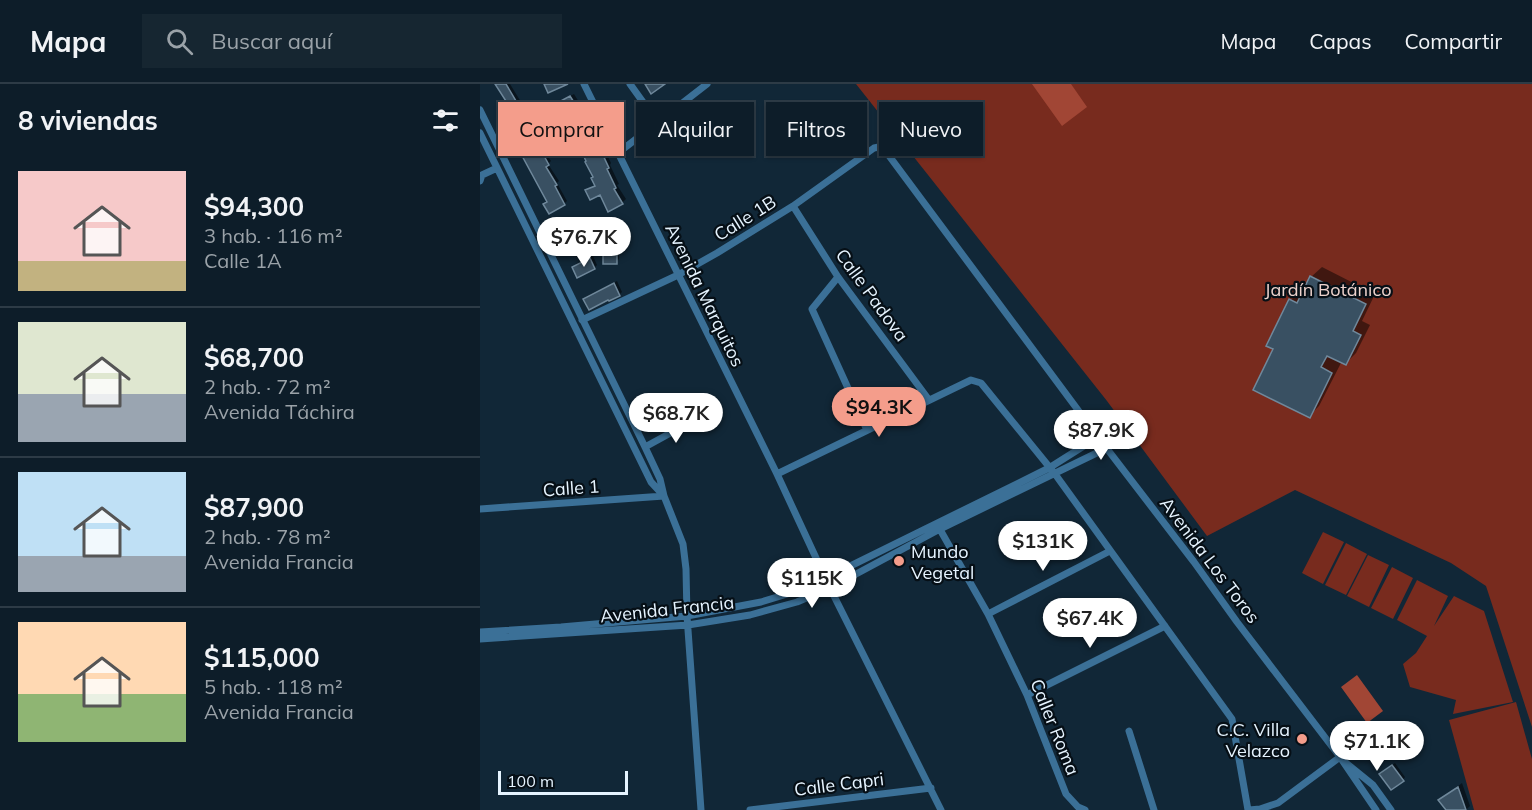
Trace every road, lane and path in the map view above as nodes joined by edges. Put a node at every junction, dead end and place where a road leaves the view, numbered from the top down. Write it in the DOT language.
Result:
graph roads {
  1 [pos="584,84"];
  2 [pos="630,84"];
  3 [pos="706,84"];
  4 [pos="593,102"];
  5 [pos="643,102"];
  6 [pos="684,102"];
  7 [pos="480,110"];
  8 [pos="480,133"];
  9 [pos="879,147"];
  10 [pos="619,156"];
  11 [pos="889,156"];
  12 [pos="497,168"];
  13 [pos="480,181"];
  14 [pos="793,206"];
  15 [pos="678,274"];
  16 [pos="838,277"];
  17 [pos="582,320"];
  18 [pos="929,400"];
  19 [pos="686,425"];
  20 [pos="867,430"];
  21 [pos="1098,437"];
  22 [pos="645,447"];
  23 [pos="1107,448"];
  24 [pos="1049,468"];
  25 [pos="777,474"];
  26 [pos="1055,474"];
  27 [pos="663,496"];
  28 [pos="480,509"];
  29 [pos="938,526"];
  30 [pos="1110,551"];
  31 [pos="826,578"];
  32 [pos="830,588"];
  33 [pos="988,614"];
  34 [pos="687,616"];
  35 [pos="688,625"];
  36 [pos="1165,626"];
  37 [pos="480,632"];
  38 [pos="480,639"];
  39 [pos="1027,695"];
  40 [pos="1129,731"];
  41 [pos="1340,757"];
  42 [pos="931,788"];
  43 [pos="701,810"];
  44 [pos="750,810"];
  45 [pos="941,810"];
  46 [pos="1085,810"];
  47 [pos="1154,810"];
  48 [pos="1249,810"];
  49 [pos="1376,810"];
  50 [pos="1391,810"];
  1 -- 4 [label="street, Avenida Marquitos"];
  2 -- 5 [label="street"];
  3 -- 6 [label="street"];
  7 -- 17 [label="street"];
  8 -- 12 [label="street"];
  9 -- 14 [label="street, Calle 1B"];
  10 -- 15 [label="street, Avenida Marquitos"];
  11 -- 21 [label="street, Avenida Los Toros"];
  12 -- 13 [label="street"];
  12 -- 27 [label="street"];
  14 -- 15 [label="street, Calle 1B"];
  14 -- 16 [label="street, Calle Padova"];
  15 -- 17 [label="street, Calle 1B"];
  15 -- 25 [label="street, Avenida Marquitos"];
  16 -- 18 [label="street, Calle Padova"];
  16 -- 20 [label="street"];
  17 -- 22 [label="street"];
  18 -- 20 [label="street"];
  18 -- 24 [label="street"];
  19 -- 22 [label="street"];
  20 -- 25 [label="street"];
  21 -- 23 [label="street, Avenida Los Toros"];
  21 -- 24 [label="street, Avenida Francia"];
  22 -- 27 [label="street"];
  23 -- 26 [label="street, Avenida Francia"];
  23 -- 41 [label="street, Avenida Los Toros"];
  24 -- 26 [label="street"];
  24 -- 29 [label="street, Avenida Francia"];
  25 -- 31 [label="street, Avenida Marquitos"];
  26 -- 29 [label="street, Avenida Francia"];
  26 -- 30 [label="street"];
  27 -- 28 [label="street, Calle 1"];
  27 -- 34 [label="street"];
  29 -- 31 [label="street, Avenida Francia"];
  29 -- 32 [label="street, Avenida Francia"];
  29 -- 33 [label="street, Caller Roma"];
  30 -- 33 [label="street"];
  30 -- 36 [label="street"];
  31 -- 32 [label="street, Avenida Marquitos"];
  31 -- 34 [label="street, Avenida Francia"];
  32 -- 35 [label="street, Avenida Francia"];
  32 -- 42 [label="street, Avenida Marquitos"];
  33 -- 39 [label="street, Caller Roma"];
  34 -- 35 [label="street"];
  34 -- 37 [label="street, Avenida Francia"];
  35 -- 38 [label="street, Avenida Francia"];
  35 -- 43 [label="street"];
  36 -- 39 [label="street"];
  36 -- 48 [label="street"];
  39 -- 46 [label="street, Caller Roma"];
  40 -- 47 [label="street"];
  41 -- 48 [label="street"];
  41 -- 49 [label="street"];
  41 -- 50 [label="street"];
  42 -- 44 [label="street, Calle Capri"];
  42 -- 45 [label="street, Avenida Marquitos"];
}
